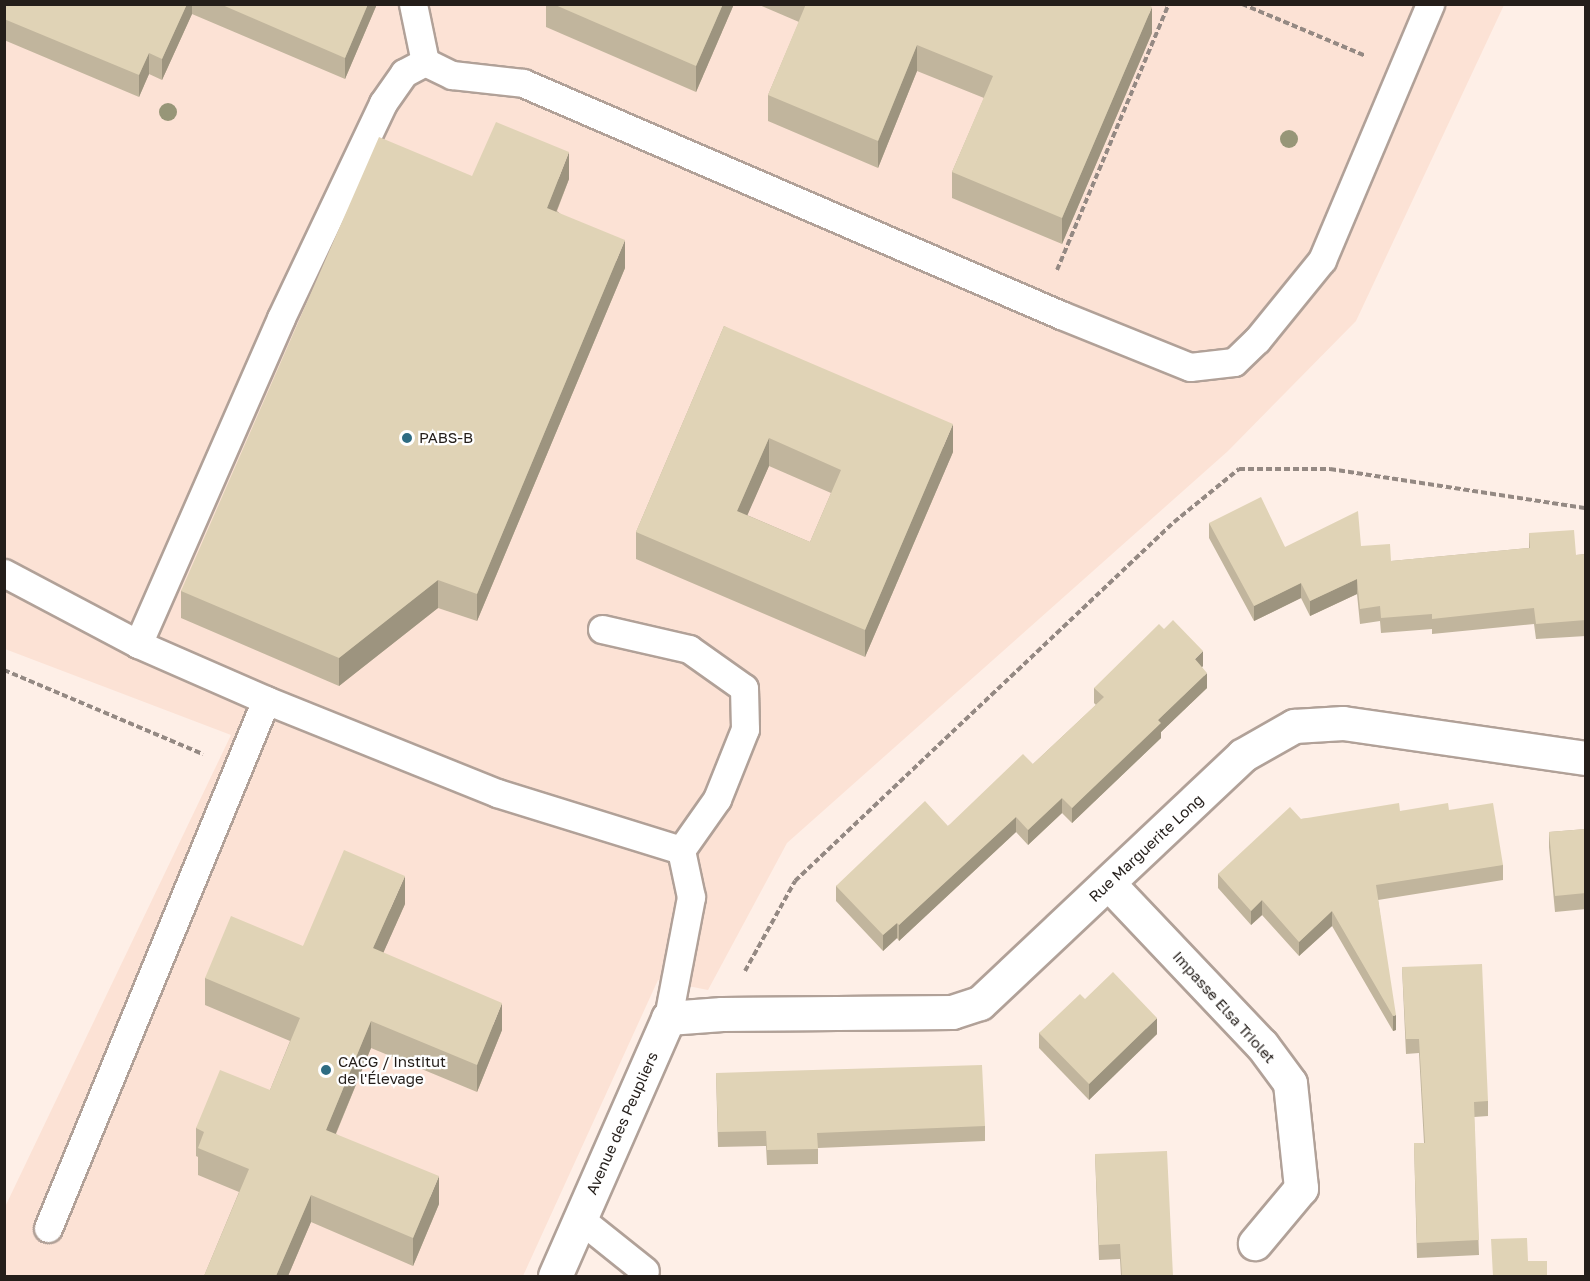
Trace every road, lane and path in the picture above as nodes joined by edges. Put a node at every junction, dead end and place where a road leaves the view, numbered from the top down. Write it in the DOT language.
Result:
graph roads {
  1 [pos="413,4"];
  2 [pos="1169,4"];
  3 [pos="1242,4"];
  4 [pos="1430,4"];
  5 [pos="424,62"];
  6 [pos="1402,70"];
  7 [pos="1041,307"];
  8 [pos="1586,508"];
  9 [pos="4,573"];
  10 [pos="602,629"];
  11 [pos="138,644"];
  12 [pos="4,670"];
  13 [pos="266,700"];
  14 [pos="1586,759"];
  15 [pos="237,769"];
  16 [pos="681,850"];
  17 [pos="1109,884"];
  18 [pos="722,1014"];
  19 [pos="668,1018"];
  20 [pos="580,1219"];
  21 [pos="48,1227"];
  22 [pos="1255,1242"];
  23 [pos="645,1270"];
  24 [pos="555,1276"];
  1 -- 5 [label="lane"];
  2 -- 7 [label="path"];
  3 -- 6 [label="path"];
  4 -- 6 [label="lane"];
  5 -- 7 [label="lane"];
  5 -- 11 [label="lane"];
  6 -- 7 [label="lane"];
  8 -- 18 [label="path"];
  9 -- 11 [label="lane"];
  10 -- 16 [label="lane"];
  11 -- 13 [label="lane"];
  12 -- 15 [label="path"];
  13 -- 15 [label="lane"];
  13 -- 16 [label="lane"];
  14 -- 17 [label="street, Rue Marguerite Long"];
  15 -- 21 [label="lane"];
  16 -- 19 [label="lane"];
  17 -- 18 [label="street, Rue Marguerite Long"];
  17 -- 22 [label="street, Impasse Elsa Triolet"];
  18 -- 19 [label="street"];
  19 -- 20 [label="street, Avenue des Peupliers"];
  20 -- 23 [label="lane"];
  20 -- 24 [label="street, Avenue des Peupliers"];
}
